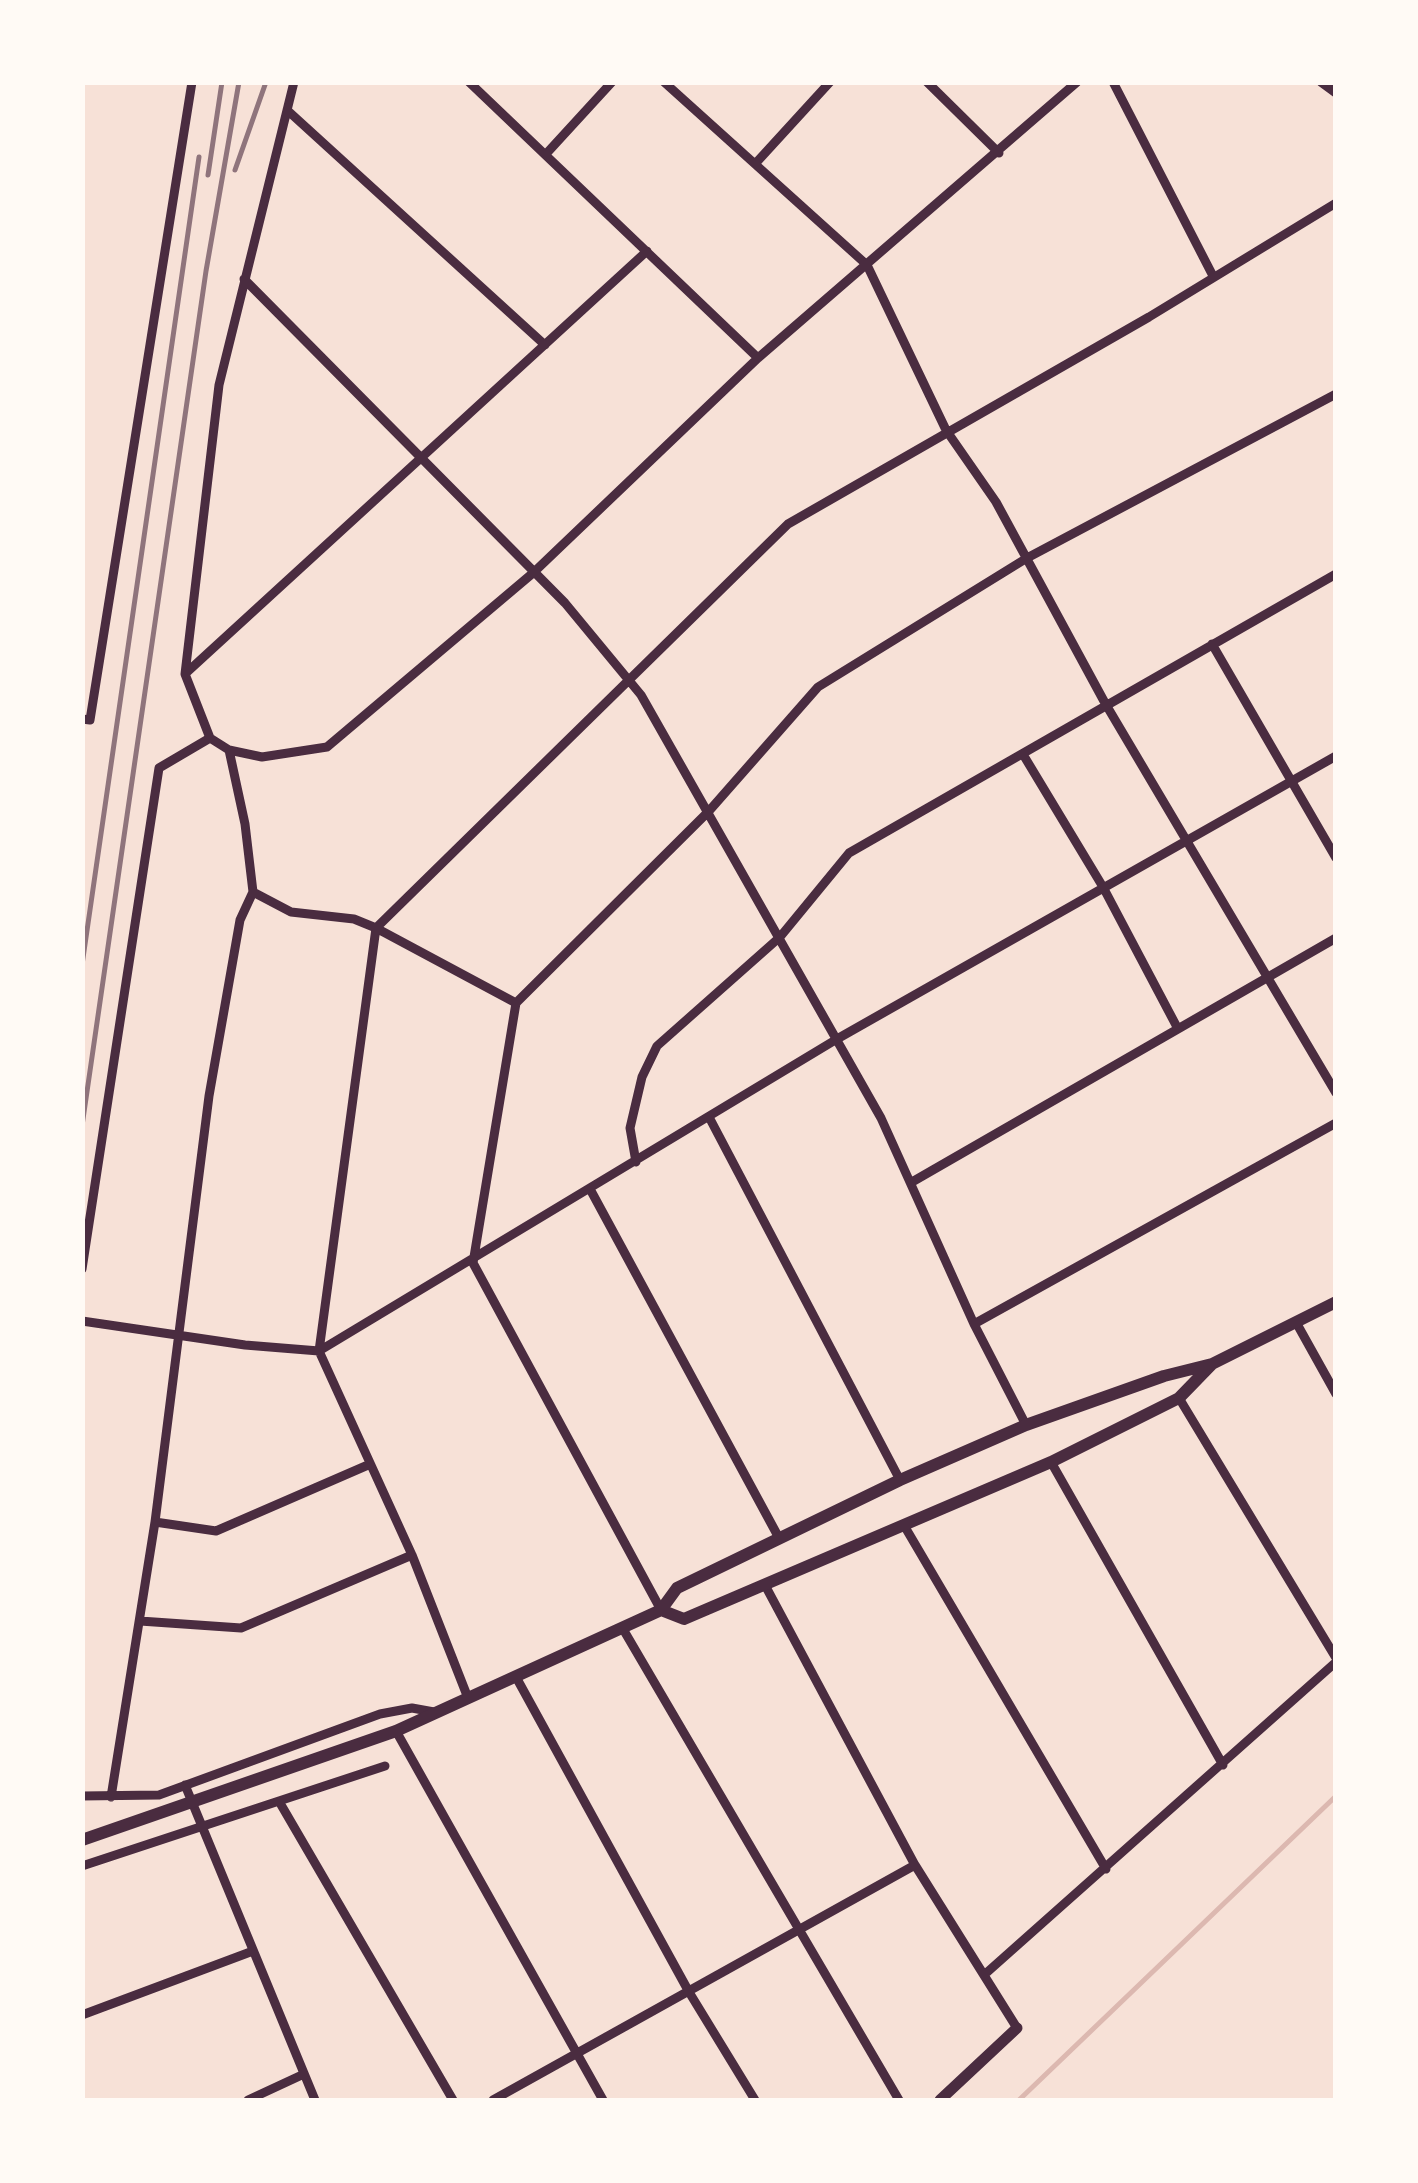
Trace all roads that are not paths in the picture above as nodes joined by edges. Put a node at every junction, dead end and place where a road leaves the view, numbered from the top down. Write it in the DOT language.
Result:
graph roads {
  1 [pos="192,82"];
  2 [pos="294,82"];
  3 [pos="470,82"];
  4 [pos="612,82"];
  5 [pos="664,82"];
  6 [pos="830,82"];
  7 [pos="927,82"];
  8 [pos="1077,82"];
  9 [pos="1114,82"];
  10 [pos="1321,82"];
  11 [pos="1336,94"];
  12 [pos="287,110"];
  13 [pos="999,153"];
  14 [pos="546,154"];
  15 [pos="755,164"];
  16 [pos="1336,203"];
  17 [pos="647,251"];
  18 [pos="867,265"];
  19 [pos="1213,276"];
  20 [pos="244,278"];
  21 [pos="545,345"];
  22 [pos="758,358"];
  23 [pos="1336,394"];
  24 [pos="946,430"];
  25 [pos="424,458"];
  26 [pos="1027,558"];
  27 [pos="533,573"];
  28 [pos="1336,574"];
  29 [pos="1212,644"];
  30 [pos="185,674"];
  31 [pos="628,680"];
  32 [pos="1105,703"];
  33 [pos="86,720"];
  34 [pos="210,738"];
  35 [pos="229,750"];
  36 [pos="1024,756"];
  37 [pos="1336,756"];
  38 [pos="1290,780"];
  39 [pos="710,811"];
  40 [pos="1184,840"];
  41 [pos="1336,858"];
  42 [pos="1103,887"];
  43 [pos="253,892"];
  44 [pos="376,928"];
  45 [pos="780,937"];
  46 [pos="1336,938"];
  47 [pos="1266,978"];
  48 [pos="516,1004"];
  49 [pos="1178,1029"];
  50 [pos="837,1039"];
  51 [pos="1336,1092"];
  52 [pos="709,1118"];
  53 [pos="1336,1123"];
  54 [pos="636,1162"];
  55 [pos="912,1182"];
  56 [pos="590,1189"];
  57 [pos="473,1262"];
  58 [pos="82,1269"];
  59 [pos="1336,1302"];
  60 [pos="82,1321"];
  61 [pos="974,1324"];
  62 [pos="1297,1324"];
  63 [pos="177,1334"];
  64 [pos="319,1351"];
  65 [pos="1212,1364"];
  66 [pos="1336,1394"];
  67 [pos="1179,1398"];
  68 [pos="1026,1425"];
  69 [pos="1051,1462"];
  70 [pos="368,1465"];
  71 [pos="900,1480"];
  72 [pos="155,1522"];
  73 [pos="905,1527"];
  74 [pos="780,1538"];
  75 [pos="412,1555"];
  76 [pos="765,1585"];
  77 [pos="661,1610"];
  78 [pos="140,1621"];
  79 [pos="623,1629"];
  80 [pos="1336,1660"];
  81 [pos="516,1677"];
  82 [pos="468,1698"];
  83 [pos="436,1712"];
  84 [pos="391,1732"];
  85 [pos="1223,1765"];
  86 [pos="385,1766"];
  87 [pos="185,1785"];
  88 [pos="82,1796"];
  89 [pos="111,1797"];
  90 [pos="280,1803"];
  91 [pos="201,1828"];
  92 [pos="82,1840"];
  93 [pos="82,1866"];
  94 [pos="915,1866"];
  95 [pos="1106,1869"];
  96 [pos="797,1933"];
  97 [pos="253,1951"];
  98 [pos="984,1976"];
  99 [pos="689,1992"];
  100 [pos="82,2015"];
  101 [pos="1017,2028"];
  102 [pos="576,2056"];
  103 [pos="304,2074"];
  104 [pos="248,2100"];
  105 [pos="316,2100"];
  106 [pos="453,2100"];
  107 [pos="492,2100"];
  108 [pos="603,2100"];
  109 [pos="755,2100"];
  110 [pos="899,2100"];
  111 [pos="940,2100"];
  1 -- 33 [label="street"];
  2 -- 12 [label="street"];
  3 -- 14 [label="street"];
  4 -- 14 [label="street"];
  5 -- 15 [label="street"];
  6 -- 15 [label="street"];
  7 -- 13 [label="street"];
  8 -- 13 [label="street"];
  9 -- 19 [label="street"];
  10 -- 11 [label="street"];
  12 -- 20 [label="street"];
  12 -- 21 [label="street"];
  13 -- 18 [label="street"];
  14 -- 17 [label="street"];
  15 -- 18 [label="street"];
  16 -- 19 [label="street"];
  17 -- 21 [label="street"];
  17 -- 22 [label="street"];
  18 -- 22 [label="street"];
  18 -- 24 [label="street"];
  19 -- 24 [label="street"];
  20 -- 25 [label="street"];
  20 -- 30 [label="street"];
  21 -- 25 [label="street"];
  22 -- 27 [label="street"];
  23 -- 26 [label="street"];
  24 -- 26 [label="street"];
  24 -- 31 [label="street"];
  25 -- 27 [label="street"];
  25 -- 30 [label="street"];
  26 -- 32 [label="street"];
  26 -- 39 [label="street"];
  27 -- 31 [label="street"];
  27 -- 35 [label="street"];
  28 -- 29 [label="street"];
  29 -- 32 [label="street"];
  29 -- 38 [label="street"];
  30 -- 34 [label="street"];
  31 -- 39 [label="street"];
  31 -- 44 [label="street"];
  32 -- 36 [label="street"];
  32 -- 40 [label="street"];
  34 -- 35 [label="street"];
  34 -- 58 [label="street"];
  35 -- 43 [label="street"];
  36 -- 42 [label="street"];
  36 -- 45 [label="street"];
  37 -- 38 [label="street"];
  38 -- 40 [label="street"];
  38 -- 41 [label="street"];
  39 -- 45 [label="street"];
  39 -- 48 [label="street"];
  40 -- 42 [label="street"];
  40 -- 47 [label="street"];
  42 -- 49 [label="street"];
  42 -- 50 [label="street"];
  43 -- 44 [label="street"];
  43 -- 63 [label="street"];
  44 -- 48 [label="street"];
  44 -- 64 [label="street"];
  45 -- 50 [label="street"];
  45 -- 54 [label="street"];
  46 -- 47 [label="street"];
  47 -- 49 [label="street"];
  47 -- 51 [label="street"];
  48 -- 57 [label="street"];
  49 -- 55 [label="street"];
  50 -- 52 [label="street"];
  50 -- 55 [label="street"];
  52 -- 54 [label="street"];
  52 -- 71 [label="street"];
  53 -- 61 [label="street"];
  54 -- 56 [label="street"];
  55 -- 61 [label="street"];
  56 -- 57 [label="street"];
  56 -- 74 [label="street"];
  57 -- 64 [label="street"];
  57 -- 77 [label="street"];
  59 -- 62 [label="main road"];
  60 -- 63 [label="street"];
  61 -- 68 [label="street"];
  62 -- 65 [label="main road"];
  62 -- 66 [label="street"];
  63 -- 64 [label="street"];
  63 -- 72 [label="street"];
  64 -- 70 [label="street"];
  65 -- 67 [label="main road"];
  65 -- 68 [label="main road"];
  67 -- 69 [label="main road"];
  67 -- 80 [label="street"];
  68 -- 71 [label="main road"];
  69 -- 73 [label="main road"];
  69 -- 85 [label="street"];
  70 -- 72 [label="street"];
  70 -- 75 [label="street"];
  71 -- 74 [label="main road"];
  72 -- 78 [label="street"];
  73 -- 76 [label="main road"];
  73 -- 95 [label="street"];
  74 -- 77 [label="main road"];
  75 -- 78 [label="street"];
  75 -- 82 [label="street"];
  76 -- 77 [label="main road"];
  76 -- 94 [label="street"];
  77 -- 79 [label="main road"];
  78 -- 89 [label="street"];
  79 -- 81 [label="main road"];
  79 -- 96 [label="street"];
  80 -- 85 [label="street"];
  81 -- 82 [label="main road"];
  81 -- 99 [label="street"];
  82 -- 83 [label="main road"];
  83 -- 84 [label="main road"];
  83 -- 87 [label="street"];
  84 -- 92 [label="main road"];
  84 -- 102 [label="street"];
  85 -- 95 [label="street"];
  86 -- 90 [label="street"];
  87 -- 89 [label="street"];
  87 -- 91 [label="street"];
  88 -- 89 [label="street"];
  90 -- 91 [label="street"];
  90 -- 106 [label="street"];
  91 -- 93 [label="street"];
  91 -- 97 [label="street"];
  94 -- 96 [label="street"];
  94 -- 98 [label="street"];
  95 -- 98 [label="street"];
  96 -- 99 [label="street"];
  96 -- 110 [label="street"];
  97 -- 100 [label="street"];
  97 -- 103 [label="street"];
  98 -- 101 [label="street"];
  99 -- 102 [label="street"];
  99 -- 109 [label="street"];
  101 -- 111 [label="street"];
  102 -- 107 [label="street"];
  102 -- 108 [label="street"];
  103 -- 104 [label="street"];
  103 -- 105 [label="street"];
}
